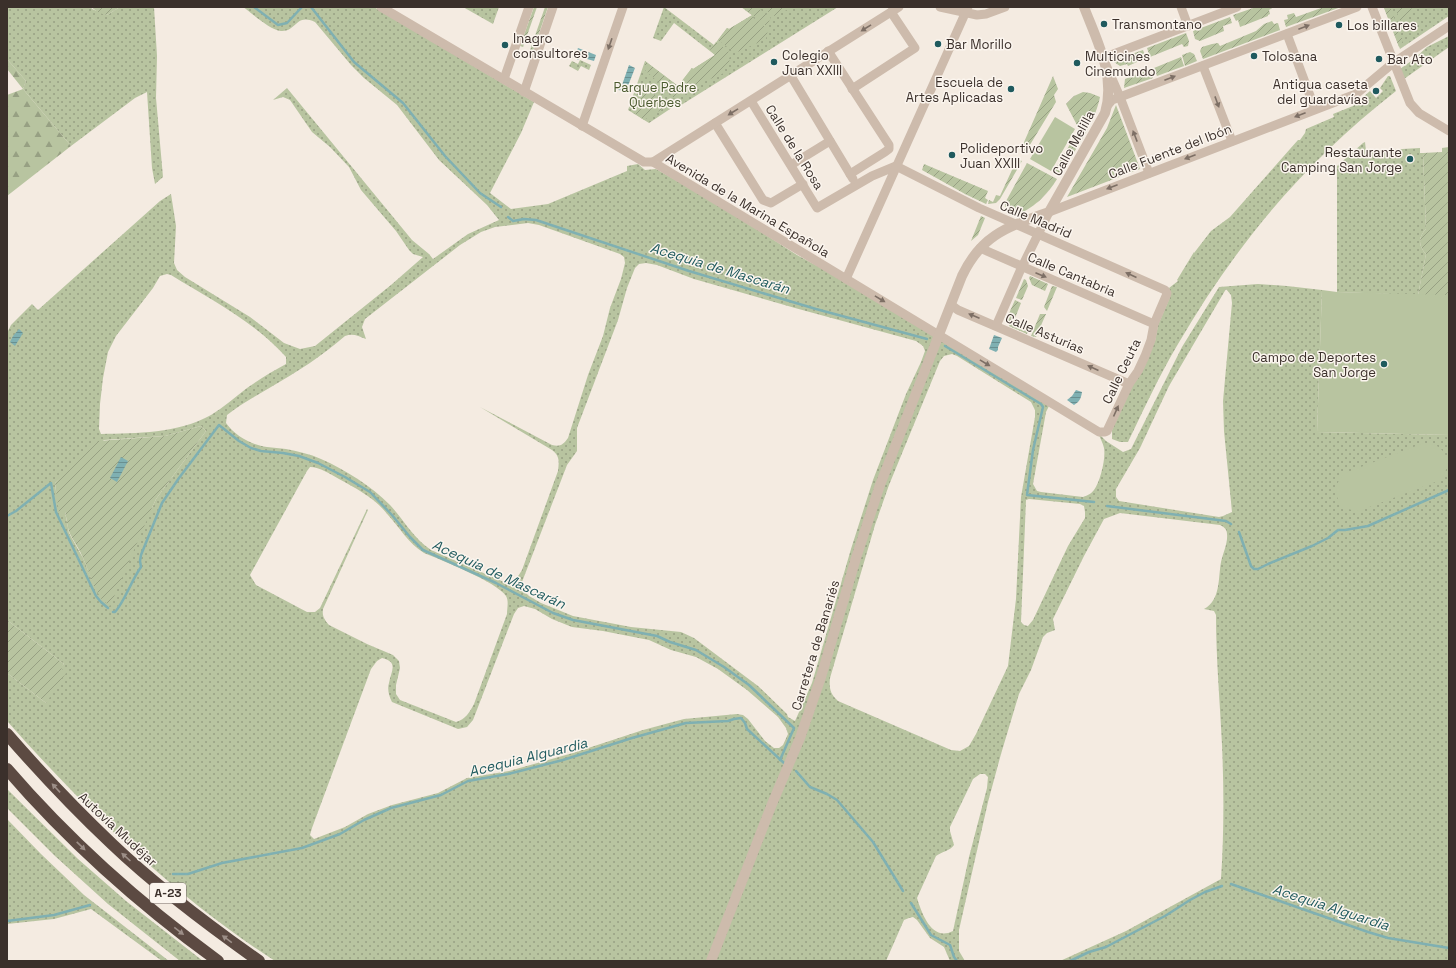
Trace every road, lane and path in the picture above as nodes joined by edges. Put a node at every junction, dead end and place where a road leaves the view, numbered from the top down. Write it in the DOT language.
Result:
graph roads {
  1 [pos="381,7"];
  2 [pos="529,7"];
  3 [pos="553,7"];
  4 [pos="623,7"];
  5 [pos="899,7"];
  6 [pos="940,7"];
  7 [pos="1005,7"];
  8 [pos="1084,7"];
  9 [pos="1181,7"];
  10 [pos="1237,7"];
  11 [pos="1357,7"];
  12 [pos="1372,7"];
  13 [pos="966,10"];
  14 [pos="891,12"];
  15 [pos="1188,26"];
  16 [pos="1449,26"];
  17 [pos="1287,34"];
  18 [pos="828,51"];
  19 [pos="1103,58"];
  20 [pos="1394,63"];
  21 [pos="1203,66"];
  22 [pos="791,76"];
  23 [pos="504,79"];
  24 [pos="852,89"];
  25 [pos="524,92"];
  26 [pos="1120,97"];
  27 [pos="751,101"];
  28 [pos="1107,106"];
  29 [pos="1315,109"];
  30 [pos="715,123"];
  31 [pos="582,126"];
  32 [pos="1449,130"];
  33 [pos="830,141"];
  34 [pos="1232,141"];
  35 [pos="653,162"];
  36 [pos="791,165"];
  37 [pos="896,166"];
  38 [pos="1149,173"];
  39 [pos="850,174"];
  40 [pos="803,184"];
  41 [pos="857,185"];
  42 [pos="1048,212"];
  43 [pos="1014,224"];
  44 [pos="1037,234"];
  45 [pos="980,248"];
  46 [pos="1023,267"];
  47 [pos="846,279"];
  48 [pos="1166,292"];
  49 [pos="951,305"];
  50 [pos="1154,324"];
  51 [pos="996,326"];
  52 [pos="939,335"];
  53 [pos="1129,384"];
  54 [pos="1099,432"];
  55 [pos="7,734"];
  56 [pos="7,769"];
  57 [pos="218,961"];
  58 [pos="259,961"];
  59 [pos="711,961"];
  1 -- 23 [label="street, Avenida de la Marina Española"];
  2 -- 23 [label="street"];
  3 -- 25 [label="street"];
  4 -- 31 [label="street, one-way"];
  5 -- 14 [label="street"];
  6 -- 13 [label="street"];
  7 -- 13 [label="street"];
  8 -- 19 [label="street, Calle Melilla"];
  9 -- 15 [label="street"];
  10 -- 15 [label="street"];
  17 -- 11 [label="street, one-way"];
  12 -- 20 [label="street"];
  13 -- 37 [label="street"];
  14 -- 18 [label="street, one-way"];
  14 -- 24 [label="street"];
  15 -- 19 [label="street"];
  16 -- 20 [label="street, Calle Fuente del Ibón"];
  17 -- 21 [label="street"];
  17 -- 29 [label="street"];
  18 -- 22 [label="street"];
  18 -- 24 [label="street"];
  19 -- 26 [label="street"];
  19 -- 28 [label="street, Calle Melilla"];
  20 -- 29 [label="street, Calle Fuente del Ibón"];
  20 -- 32 [label="street"];
  26 -- 21 [label="street, one-way"];
  21 -- 34 [label="street, one-way"];
  22 -- 27 [label="street"];
  22 -- 33 [label="street"];
  23 -- 25 [label="street, Avenida de la Marina Española"];
  24 -- 39 [label="street"];
  25 -- 31 [label="street, Avenida de la Marina Española"];
  26 -- 28 [label="street"];
  38 -- 26 [label="street, one-way"];
  27 -- 30 [label="street, one-way"];
  27 -- 36 [label="street, Calle de la Rosa"];
  28 -- 42 [label="street, Calle Melilla"];
  29 -- 34 [label="street, Calle Fuente del Ibón, one-way"];
  30 -- 35 [label="street"];
  30 -- 40 [label="street"];
  31 -- 35 [label="street, Avenida de la Marina Española"];
  33 -- 36 [label="street"];
  33 -- 39 [label="street"];
  34 -- 38 [label="street, Calle Fuente del Ibón, one-way"];
  35 -- 47 [label="street, Avenida de la Marina Española"];
  36 -- 40 [label="street, Calle de la Rosa"];
  37 -- 41 [label="street"];
  37 -- 43 [label="street, Calle Madrid"];
  37 -- 47 [label="street"];
  38 -- 42 [label="street, Calle Fuente del Ibón, one-way"];
  39 -- 41 [label="street"];
  40 -- 41 [label="street, Calle de la Rosa"];
  42 -- 43 [label="street, Calle Fuente del Ibón"];
  42 -- 44 [label="street, Calle Melilla"];
  43 -- 44 [label="street, Calle Madrid"];
  43 -- 45 [label="street, Calle Fuente del Ibón"];
  44 -- 46 [label="street, Calle Melilla"];
  48 -- 44 [label="street, Calle Madrid, one-way"];
  45 -- 46 [label="street, Calle Cantabria"];
  45 -- 49 [label="street, Calle Fuente del Ibón"];
  46 -- 50 [label="street, Calle Cantabria, one-way"];
  46 -- 51 [label="street, Calle Melilla"];
  47 -- 52 [label="street, Avenida de la Marina Española, one-way"];
  48 -- 50 [label="street, Calle Ceuta"];
  51 -- 49 [label="street, Calle Asturias, one-way"];
  49 -- 52 [label="street, Calle Fuente del Ibón"];
  50 -- 53 [label="street, Calle Ceuta"];
  53 -- 51 [label="street, Calle Asturias, one-way"];
  52 -- 54 [label="street, Avenida de la Marina Española, one-way"];
  52 -- 59 [label="street, Carretera de Banariés"];
  54 -- 53 [label="street, Calle Ceuta, one-way"];
  58 -- 55 [label="highway, Autovía Mudéjar / A-23, one-way"];
  56 -- 57 [label="highway, A-23, one-way"];
}
